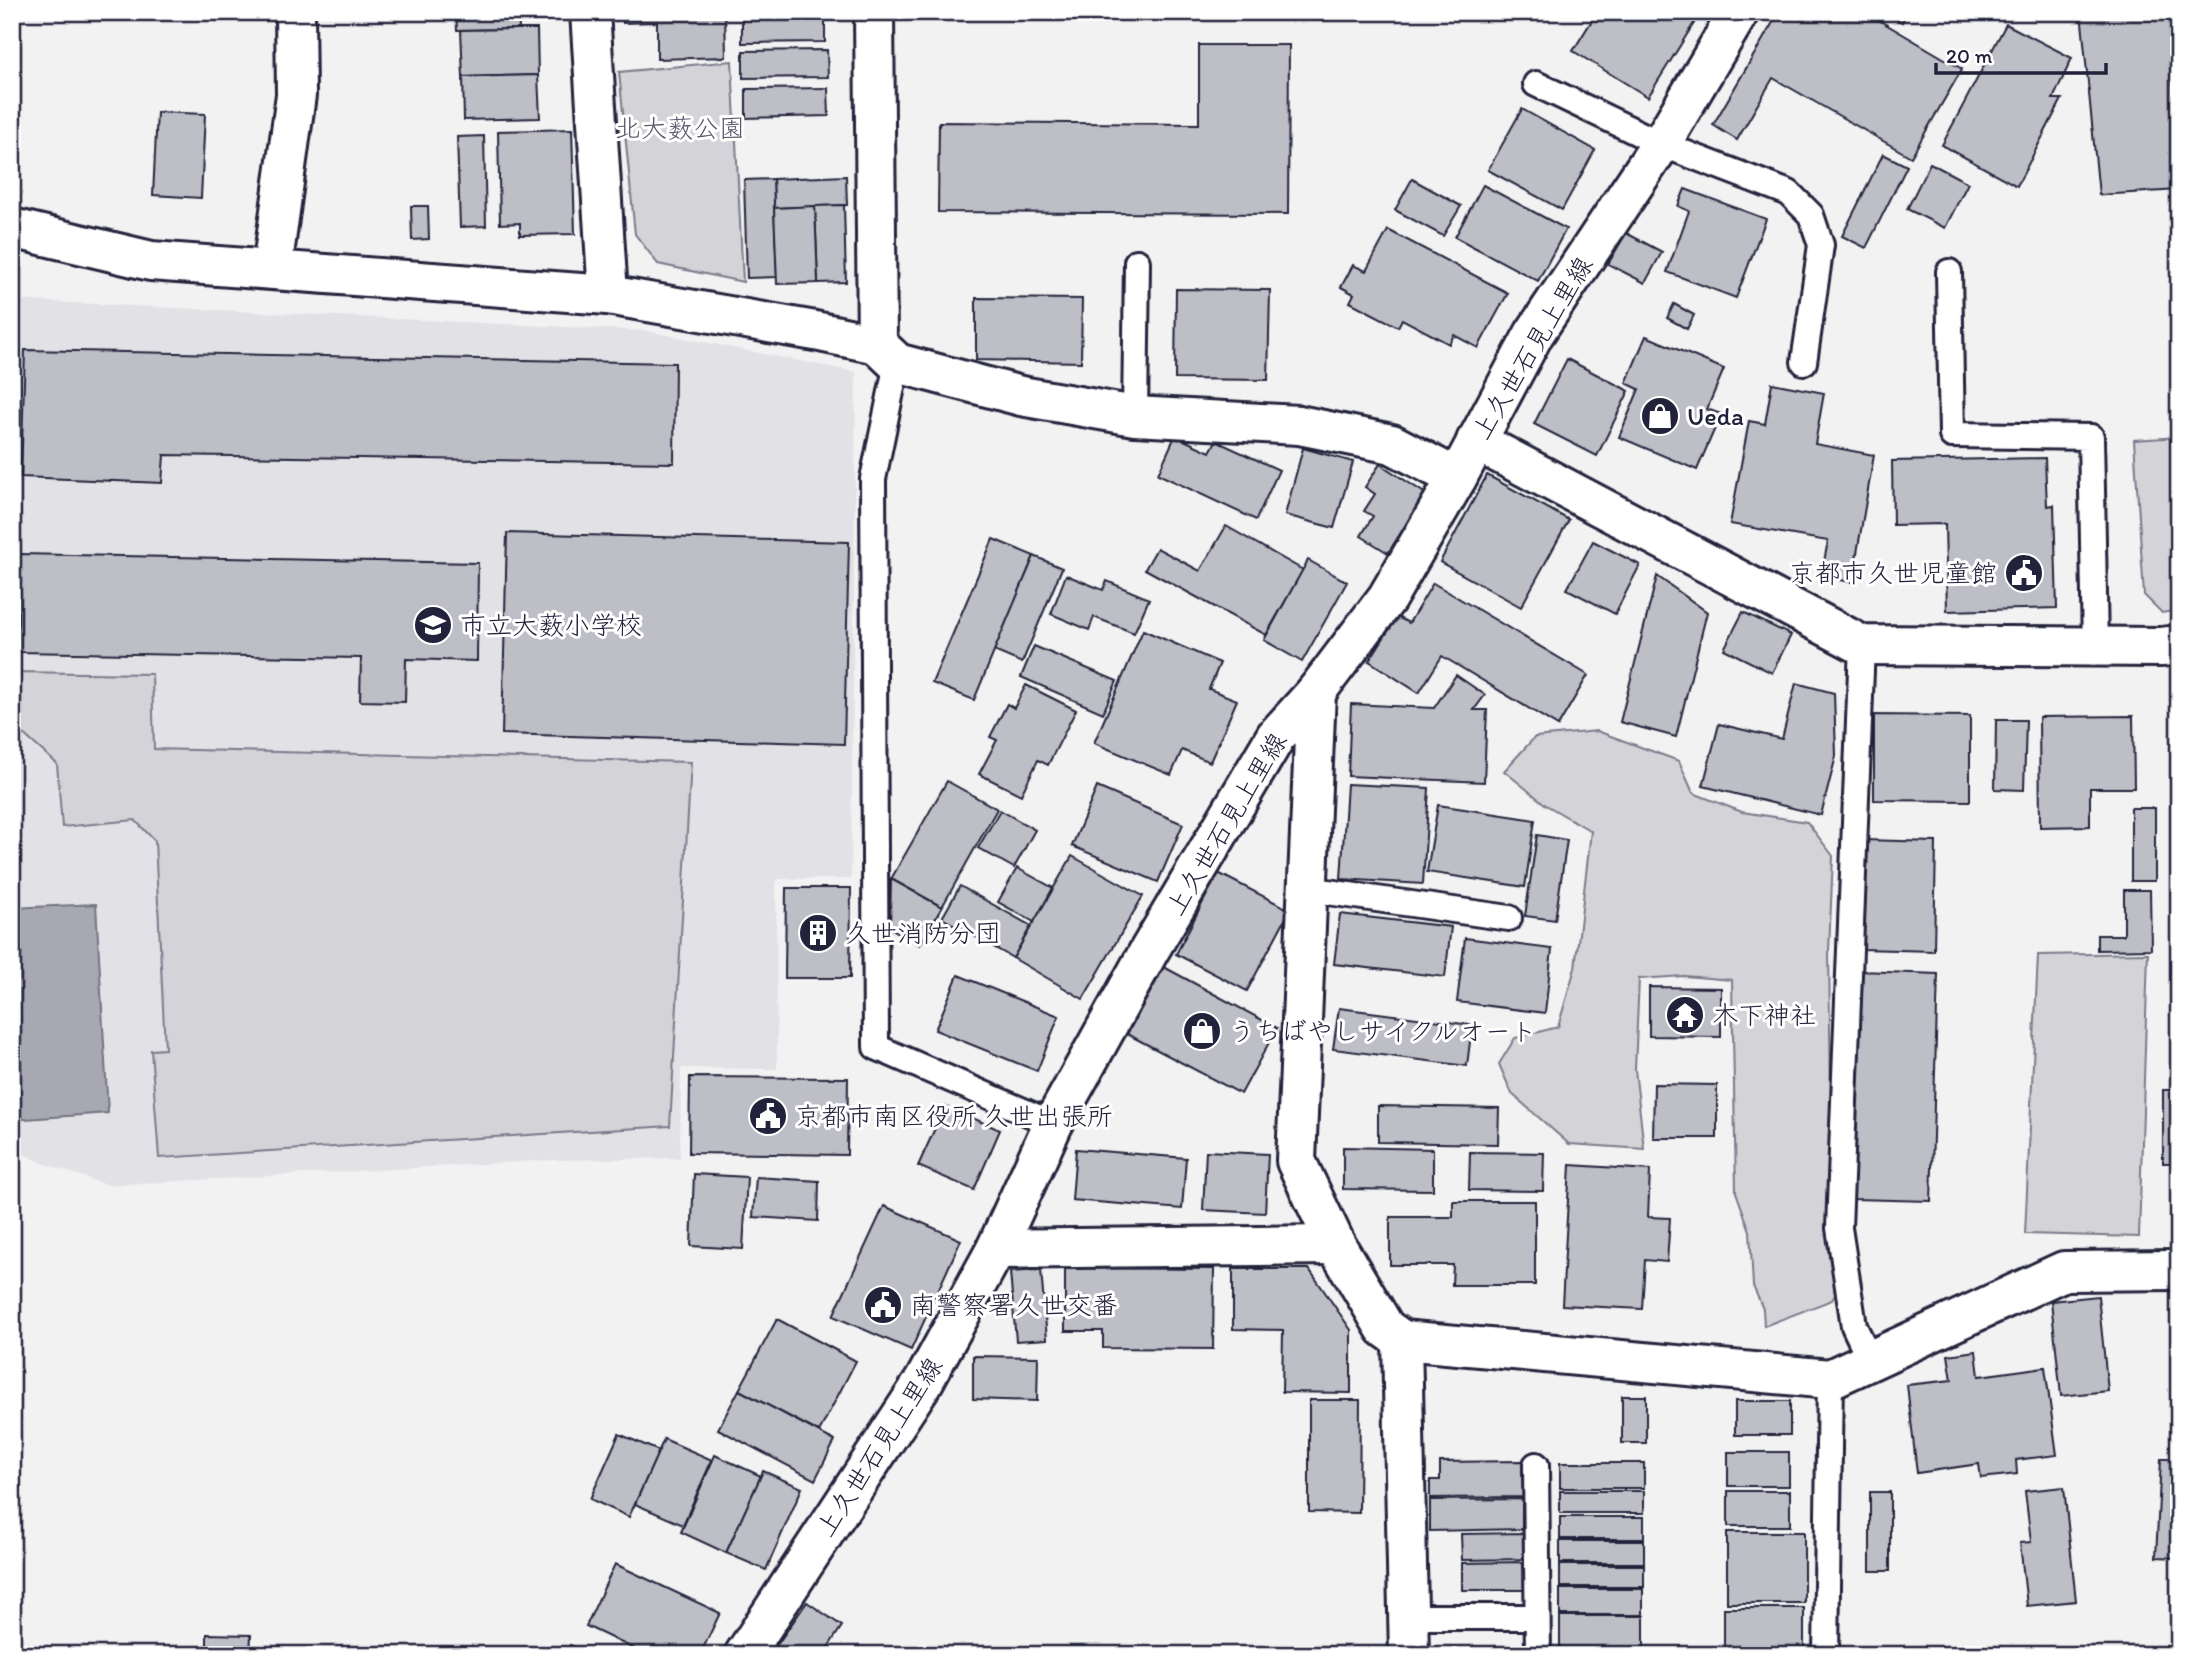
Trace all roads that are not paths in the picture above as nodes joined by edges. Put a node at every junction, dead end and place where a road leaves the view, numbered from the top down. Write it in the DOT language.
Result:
graph roads {
  1 [pos="295,12"];
  2 [pos="590,12"];
  3 [pos="874,12"];
  4 [pos="1739,12"];
  5 [pos="1536,84"];
  6 [pos="1661,144"];
  7 [pos="12,228"];
  8 [pos="1137,262"];
  9 [pos="272,269"];
  10 [pos="1949,272"];
  11 [pos="608,295"];
  12 [pos="887,353"];
  13 [pos="1804,362"];
  14 [pos="1135,416"];
  15 [pos="1476,441"];
  16 [pos="1457,478"];
  17 [pos="1863,645"];
  18 [pos="2179,645"];
  19 [pos="2095,647"];
  20 [pos="1316,692"];
  21 [pos="1307,889"];
  22 [pos="1509,918"];
  23 [pos="1053,1124"];
  24 [pos="1336,1245"];
  25 [pos="996,1249"];
  26 [pos="2179,1270"];
  27 [pos="1402,1340"];
  28 [pos="1870,1360"];
  29 [pos="1830,1379"];
  30 [pos="1536,1465"];
  31 [pos="1408,1617"];
  32 [pos="1536,1617"];
  33 [pos="744,1655"];
  34 [pos="1409,1655"];
  35 [pos="1538,1655"];
  36 [pos="1826,1655"];
  1 -- 9 [label="street"];
  2 -- 11 [label="street"];
  3 -- 12 [label="street"];
  4 -- 6 [label="street, 上久世石見上里線"];
  5 -- 6 [label="lane"];
  6 -- 13 [label="lane"];
  6 -- 15 [label="street, 上久世石見上里線"];
  7 -- 9 [label="street"];
  8 -- 14 [label="lane"];
  9 -- 11 [label="street"];
  10 -- 19 [label="lane"];
  11 -- 12 [label="street"];
  12 -- 14 [label="street"];
  12 -- 23 [label="lane"];
  14 -- 16 [label="street"];
  15 -- 16 [label="street, 上久世石見上里線"];
  15 -- 17 [label="street"];
  16 -- 20 [label="street, 上久世石見上里線"];
  17 -- 19 [label="street"];
  17 -- 28 [label="lane"];
  18 -- 19 [label="street"];
  20 -- 21 [label="street"];
  20 -- 23 [label="street, 上久世石見上里線"];
  21 -- 22 [label="lane"];
  21 -- 24 [label="street"];
  23 -- 25 [label="street, 上久世石見上里線"];
  24 -- 25 [label="street"];
  24 -- 27 [label="street"];
  25 -- 33 [label="street, 上久世石見上里線"];
  26 -- 28 [label="street"];
  27 -- 29 [label="street"];
  27 -- 31 [label="street"];
  28 -- 29 [label="street"];
  29 -- 36 [label="lane"];
  30 -- 32 [label="lane"];
  31 -- 32 [label="lane"];
  31 -- 34 [label="street"];
  32 -- 35 [label="lane"];
}
